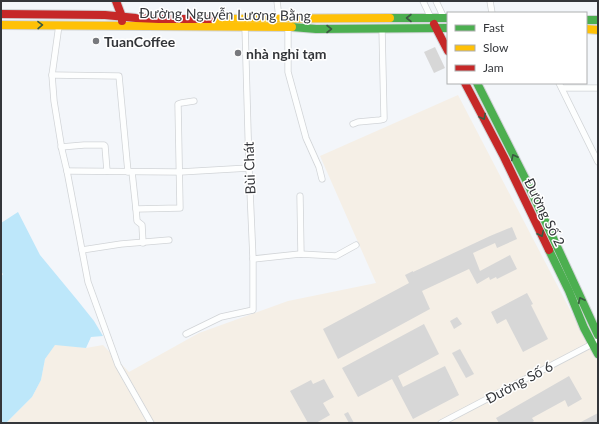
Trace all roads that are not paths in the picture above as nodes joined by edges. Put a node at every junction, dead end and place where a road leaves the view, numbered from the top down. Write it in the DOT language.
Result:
graph roads {
  1 [pos="116,1"];
  2 [pos="277,1"];
  3 [pos="423,1"];
  4 [pos="436,1"];
  5 [pos="490,1"];
  6 [pos="492,12"];
  7 [pos="1,14"];
  8 [pos="122,17"];
  9 [pos="279,18"];
  10 [pos="431,18"];
  11 [pos="446,18"];
  12 [pos="587,20"];
  13 [pos="598,20"];
  14 [pos="1,25"];
  15 [pos="59,25"];
  16 [pos="122,26"];
  17 [pos="245,26"];
  18 [pos="288,27"];
  19 [pos="447,27"];
  20 [pos="436,28"];
  21 [pos="382,29"];
  22 [pos="587,29"];
  23 [pos="598,30"];
  24 [pos="447,50"];
  25 [pos="52,75"];
  26 [pos="466,84"];
  27 [pos="478,84"];
  28 [pos="560,86"];
  29 [pos="598,88"];
  30 [pos="194,101"];
  31 [pos="352,124"];
  32 [pos="62,148"];
  33 [pos="598,162"];
  34 [pos="249,168"];
  35 [pos="67,171"];
  36 [pos="107,171"];
  37 [pos="130,172"];
  38 [pos="180,172"];
  39 [pos="322,179"];
  40 [pos="526,181"];
  41 [pos="518,185"];
  42 [pos="300,196"];
  43 [pos="136,209"];
  44 [pos="169,240"];
  45 [pos="143,242"];
  46 [pos="356,244"];
  47 [pos="82,250"];
  48 [pos="301,254"];
  49 [pos="252,259"];
  50 [pos="186,334"];
  51 [pos="598,335"];
  52 [pos="595,342"];
  53 [pos="598,354"];
  54 [pos="151,423"];
  55 [pos="441,423"];
  1 -- 8 [label="main road"];
  2 -- 9 [label="street"];
  3 -- 10 [label="street"];
  4 -- 11 [label="street"];
  5 -- 6 [label="street"];
  7 -- 8 [label="main road, Đường Nguyễn Lương Bằng"];
  8 -- 9 [label="main road, Đường Nguyễn Lương Bằng"];
  8 -- 16 [label="main road"];
  10 -- 9 [label="main road, Đường Nguyễn Lương Bằng, one-way"];
  10 -- 11 [label="main road, Đường Nguyễn Lương Bằng"];
  10 -- 20 [label="main road"];
  12 -- 13 [label="main road"];
  14 -- 15 [label="main road, Đường Nguyễn Lương Bằng, one-way"];
  15 -- 16 [label="main road, Đường Nguyễn Lương Bằng"];
  15 -- 25 [label="street"];
  16 -- 17 [label="main road, Đường Nguyễn Lương Bằng"];
  17 -- 18 [label="main road, Đường Nguyễn Lương Bằng"];
  17 -- 34 [label="street, Bùi Chát"];
  18 -- 21 [label="main road, Đường Nguyễn Lương Bằng, one-way"];
  18 -- 39 [label="street"];
  19 -- 20 [label="main road, Đường Nguyễn Lương Bằng"];
  20 -- 21 [label="main road, Đường Nguyễn Lương Bằng"];
  20 -- 24 [label="main road"];
  21 -- 31 [label="street"];
  22 -- 23 [label="main road"];
  25 -- 32 [label="street"];
  25 -- 37 [label="street"];
  26 -- 41 [label="main road, Đường Số 2, one-way"];
  40 -- 27 [label="main road, Đường Số 2, one-way"];
  28 -- 29 [label="street"];
  28 -- 33 [label="street"];
  30 -- 38 [label="street"];
  32 -- 35 [label="street"];
  32 -- 36 [label="street"];
  34 -- 38 [label="street"];
  34 -- 49 [label="street, Bùi Chát"];
  35 -- 36 [label="street"];
  35 -- 47 [label="street"];
  36 -- 37 [label="street"];
  37 -- 38 [label="street"];
  37 -- 43 [label="street"];
  38 -- 43 [label="street"];
  40 -- 41 [label="main road"];
  51 -- 40 [label="main road, Đường Số 2, one-way"];
  41 -- 52 [label="main road, Đường Số 2, one-way"];
  42 -- 48 [label="street"];
  43 -- 45 [label="street"];
  44 -- 45 [label="street"];
  45 -- 47 [label="street"];
  46 -- 48 [label="street"];
  47 -- 54 [label="street"];
  48 -- 49 [label="street"];
  49 -- 50 [label="street, Bùi Chát"];
  52 -- 53 [label="main road, Đường Số 2"];
  52 -- 55 [label="street, Đường Số 6"];
}
